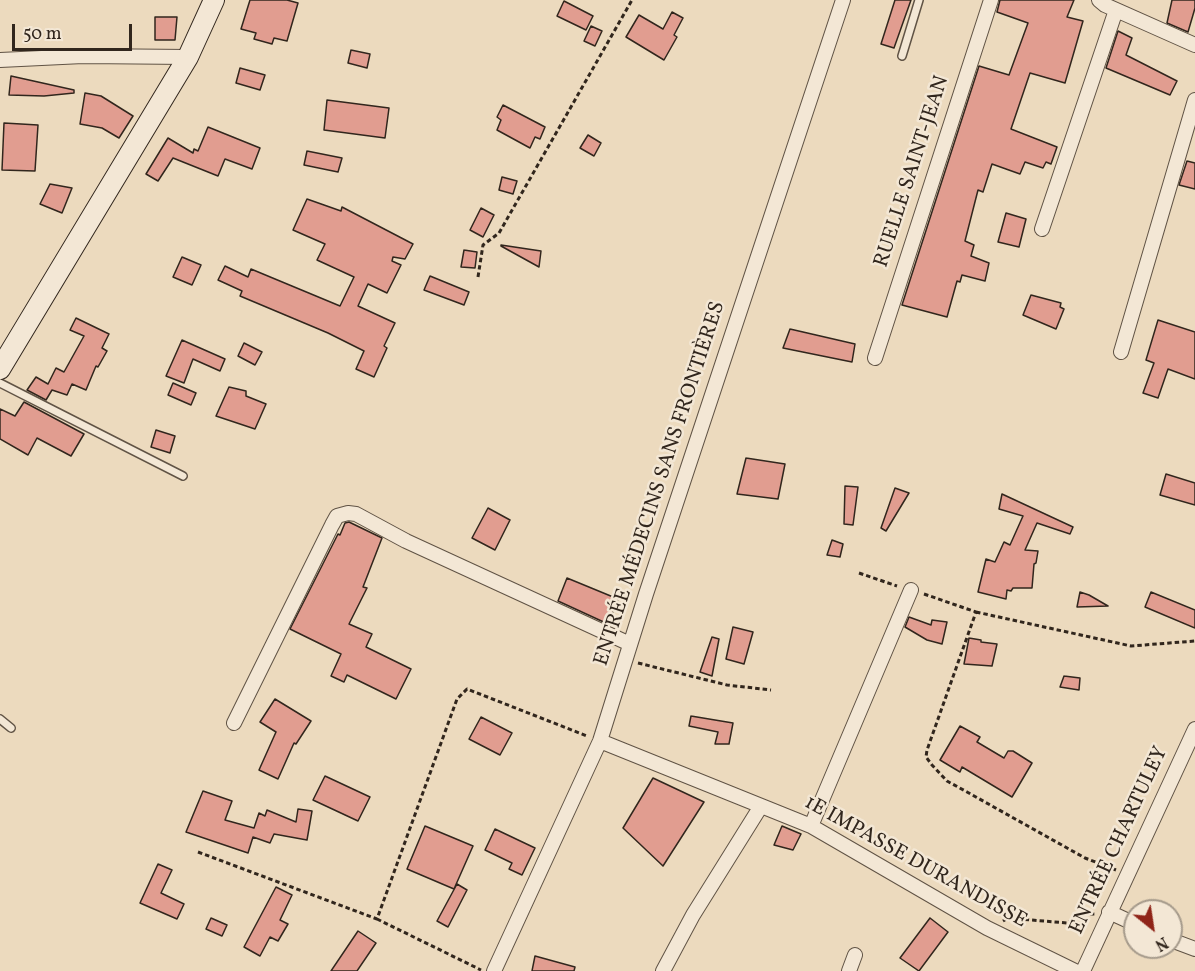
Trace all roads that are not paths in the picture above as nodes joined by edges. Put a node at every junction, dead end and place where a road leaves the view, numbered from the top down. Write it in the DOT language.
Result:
graph roads {
  1 [pos="214,0"];
  2 [pos="843,0"];
  3 [pos="919,0"];
  4 [pos="992,0"];
  5 [pos="1099,0"];
  6 [pos="1116,10"];
  7 [pos="1195,45"];
  8 [pos="902,56"];
  9 [pos="188,57"];
  10 [pos="0,60"];
  11 [pos="1195,100"];
  12 [pos="1042,229"];
  13 [pos="1121,352"];
  14 [pos="875,358"];
  15 [pos="0,369"];
  16 [pos="0,383"];
  17 [pos="183,476"];
  18 [pos="911,590"];
  19 [pos="630,644"];
  20 [pos="0,719"];
  21 [pos="234,723"];
  22 [pos="11,728"];
  23 [pos="1194,734"];
  24 [pos="600,741"];
  25 [pos="760,806"];
  26 [pos="811,826"];
  27 [pos="1109,912"];
  28 [pos="1123,918"];
  29 [pos="855,955"];
  30 [pos="494,971"];
  31 [pos="663,971"];
  32 [pos="849,971"];
  33 [pos="1075,971"];
  34 [pos="1083,971"];
  1 -- 9 [label="main road"];
  2 -- 19 [label="street, ENTRÉE MÉDECINS SANS FRONTIÈRES"];
  3 -- 8 [label="lane"];
  4 -- 14 [label="street, RUELLE SAINT-JEAN"];
  5 -- 6 [label="street"];
  6 -- 7 [label="street"];
  6 -- 12 [label="street"];
  9 -- 10 [label="street"];
  9 -- 15 [label="main road"];
  11 -- 13 [label="street"];
  16 -- 17 [label="lane"];
  18 -- 26 [label="street"];
  19 -- 21 [label="street"];
  19 -- 24 [label="street, ENTRÉE MÉDECINS SANS FRONTIÈRES"];
  20 -- 22 [label="lane"];
  23 -- 27 [label="street, ENTRÉE CHARTULEY"];
  24 -- 25 [label="street, 1E IMPASSE DURANDISSE"];
  24 -- 30 [label="street, ENTRÉE MÉDECINS SANS FRONTIÈRES"];
  25 -- 26 [label="street, 1E IMPASSE DURANDISSE"];
  25 -- 31 [label="street"];
  26 -- 33 [label="street, 1E IMPASSE DURANDISSE"];
  27 -- 28 [label="street"];
  27 -- 34 [label="street, ENTRÉE CHARTULEY"];
  29 -- 32 [label="street"];
}
